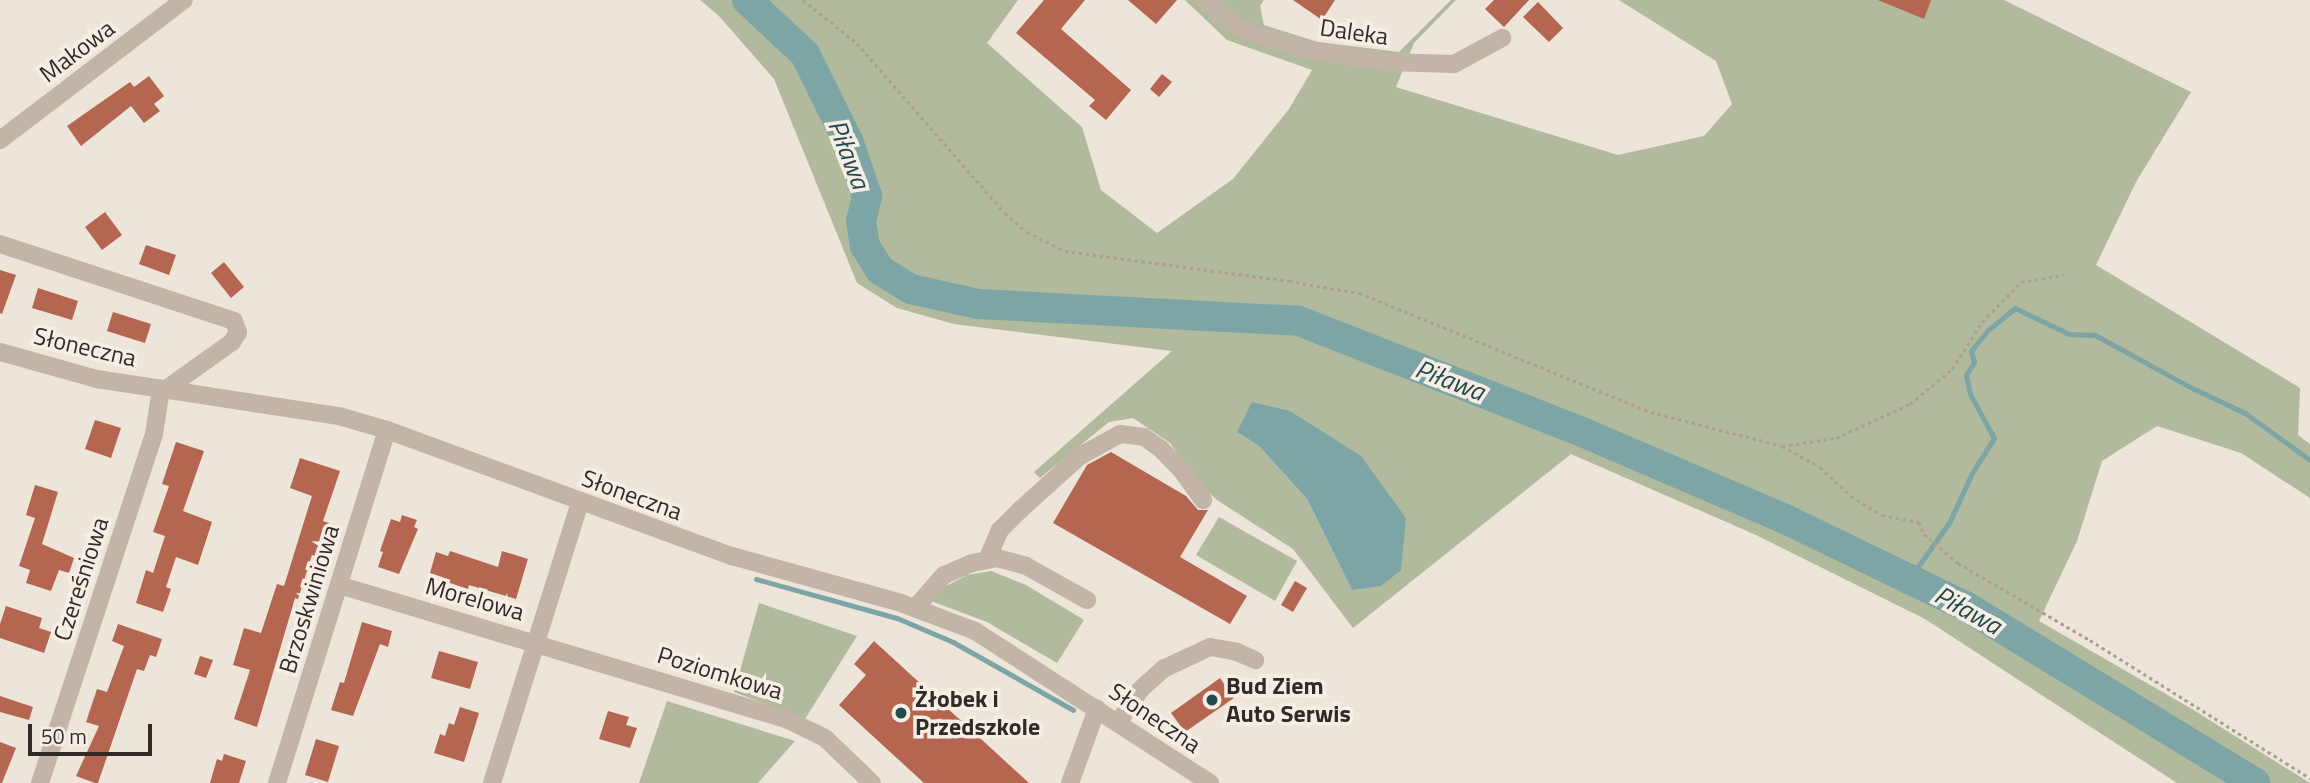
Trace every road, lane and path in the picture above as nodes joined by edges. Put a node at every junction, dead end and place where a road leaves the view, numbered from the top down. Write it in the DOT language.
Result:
graph roads {
  1 [pos="184,0"];
  2 [pos="803,0"];
  3 [pos="1205,0"];
  4 [pos="1502,38"];
  5 [pos="0,140"];
  6 [pos="0,244"];
  7 [pos="2063,275"];
  8 [pos="0,352"];
  9 [pos="164,389"];
  10 [pos="387,430"];
  11 [pos="1782,446"];
  12 [pos="1203,500"];
  13 [pos="580,503"];
  14 [pos="987,560"];
  15 [pos="339,585"];
  16 [pos="1087,600"];
  17 [pos="915,608"];
  18 [pos="536,642"];
  19 [pos="1255,660"];
  20 [pos="1097,709"];
  21 [pos="1118,723"];
  22 [pos="2310,778"];
  23 [pos="40,783"];
  24 [pos="277,783"];
  25 [pos="492,783"];
  26 [pos="872,783"];
  27 [pos="1070,783"];
  28 [pos="1210,783"];
  1 -- 5 [label="street, Makowa"];
  2 -- 11 [label="path"];
  3 -- 4 [label="street, Daleka"];
  6 -- 9 [label="street"];
  7 -- 11 [label="path"];
  8 -- 9 [label="street, Słoneczna"];
  9 -- 10 [label="street, Słoneczna"];
  9 -- 23 [label="street, Czereśniowa"];
  10 -- 13 [label="street, Słoneczna"];
  10 -- 15 [label="street, Brzoskwiniowa"];
  11 -- 22 [label="path"];
  12 -- 14 [label="street"];
  13 -- 17 [label="street, Słoneczna"];
  13 -- 18 [label="street"];
  14 -- 16 [label="street"];
  14 -- 17 [label="street"];
  15 -- 18 [label="street, Morelowa"];
  15 -- 24 [label="street, Brzoskwiniowa"];
  17 -- 20 [label="street, Słoneczna"];
  18 -- 25 [label="street, Morelowa"];
  18 -- 26 [label="street, Poziomkowa"];
  19 -- 21 [label="street"];
  20 -- 21 [label="street, Słoneczna"];
  20 -- 27 [label="street"];
  21 -- 28 [label="street, Słoneczna"];
}
